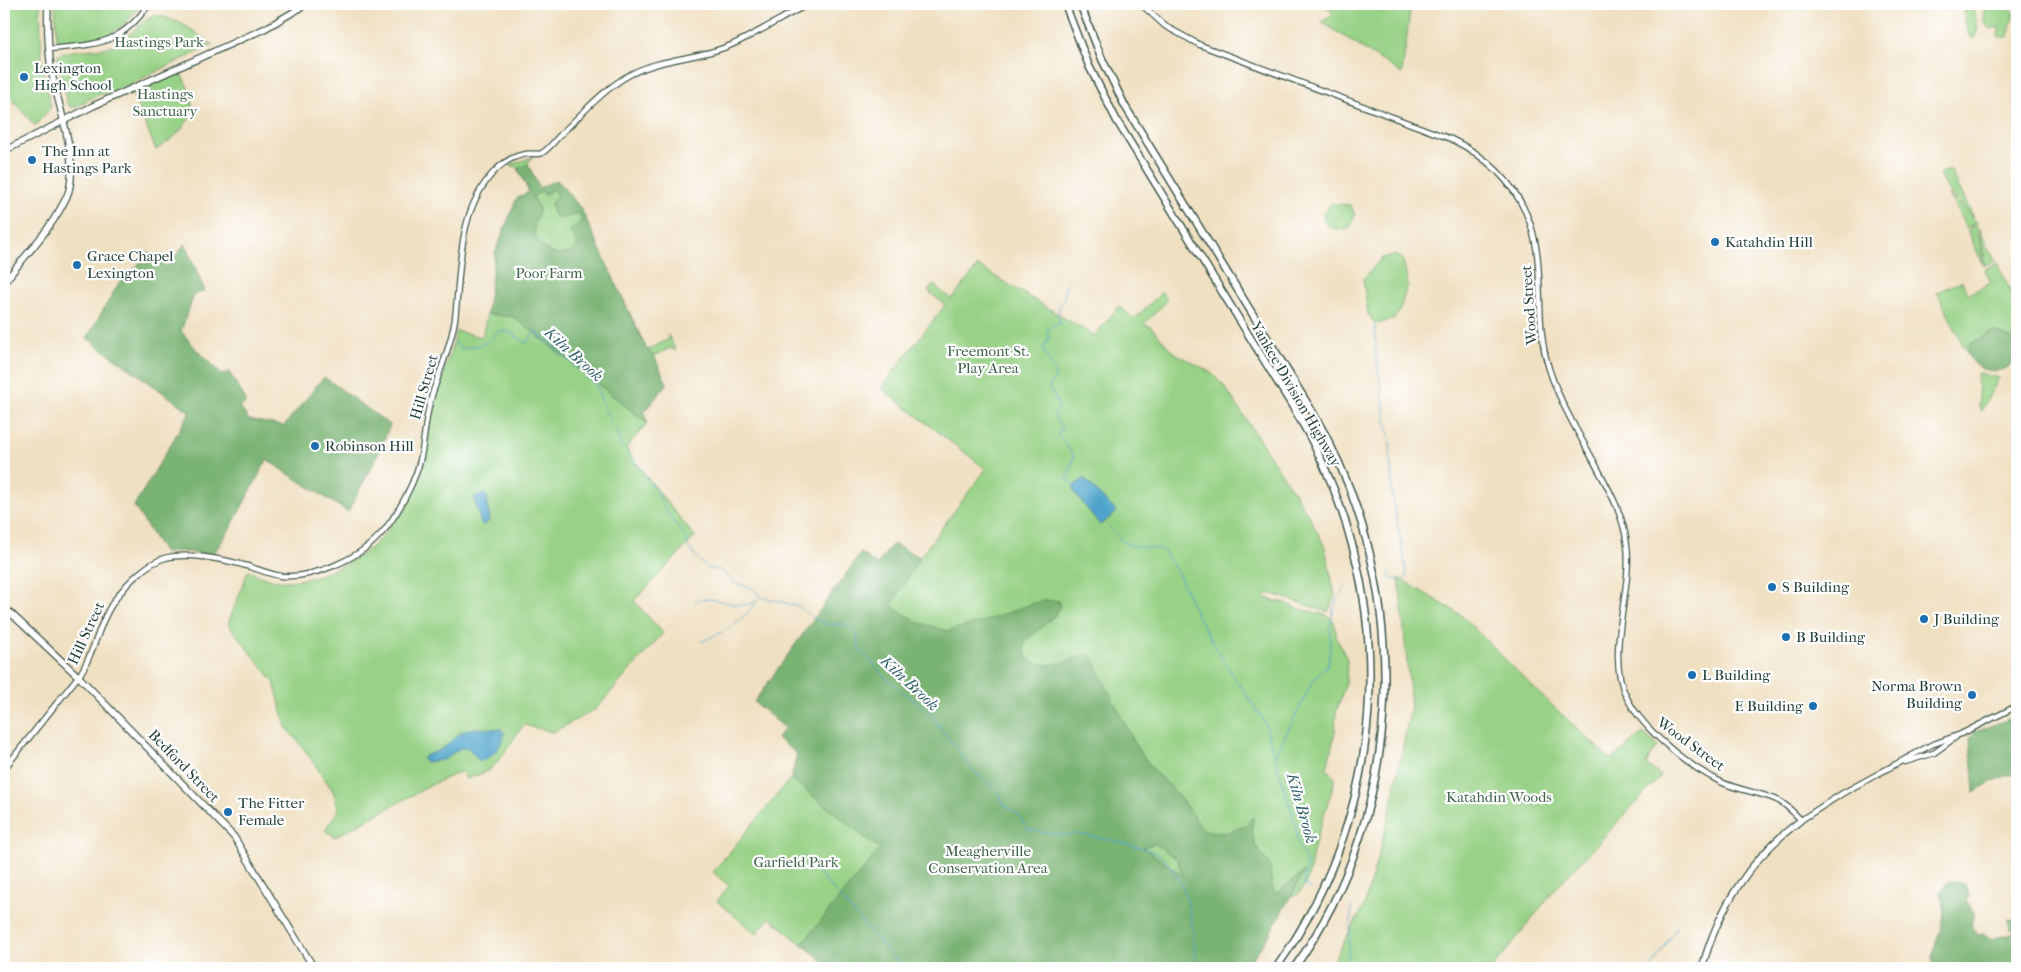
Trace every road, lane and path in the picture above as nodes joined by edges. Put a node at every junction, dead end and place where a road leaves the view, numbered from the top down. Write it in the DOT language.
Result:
graph roads {
  1 [pos="48,4"];
  2 [pos="149,4"];
  3 [pos="307,4"];
  4 [pos="809,4"];
  5 [pos="1065,4"];
  6 [pos="1080,4"];
  7 [pos="1141,4"];
  8 [pos="49,49"];
  9 [pos="63,121"];
  10 [pos="4,151"];
  11 [pos="4,283"];
  12 [pos="4,607"];
  13 [pos="78,677"];
  14 [pos="2017,706"];
  15 [pos="1961,734"];
  16 [pos="1897,765"];
  17 [pos="4,769"];
  18 [pos="1801,820"];
  19 [pos="314,968"];
  20 [pos="1276,968"];
  21 [pos="1294,968"];
  22 [pos="1702,968"];
  1 -- 8 [label="main road"];
  2 -- 8 [label="street"];
  3 -- 9 [label="main road"];
  4 -- 13 [label="street, Hill Street"];
  5 -- 20 [label="highway, Yankee Division Highway"];
  6 -- 21 [label="highway, Yankee Division Highway"];
  7 -- 18 [label="street, Wood Street"];
  8 -- 9 [label="main road"];
  9 -- 10 [label="main road"];
  9 -- 11 [label="main road"];
  12 -- 13 [label="main road, Bedford Street"];
  13 -- 17 [label="street, Hill Street"];
  13 -- 19 [label="main road, Bedford Street"];
  14 -- 15 [label="street"];
  15 -- 16 [label="street"];
  15 -- 16 [label="street"];
  16 -- 18 [label="street"];
  18 -- 22 [label="main road"];
}
